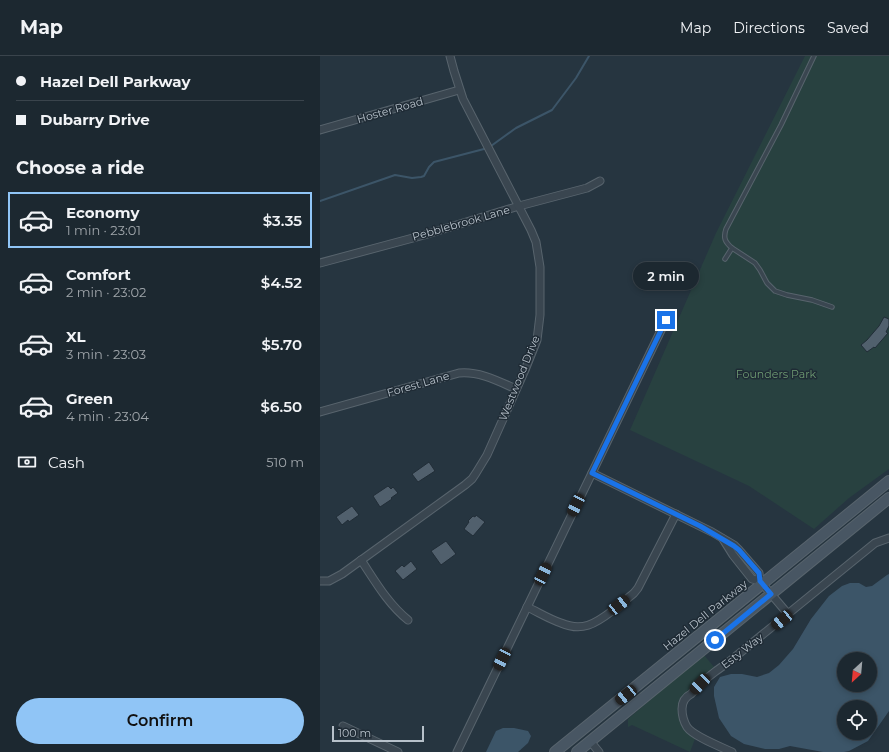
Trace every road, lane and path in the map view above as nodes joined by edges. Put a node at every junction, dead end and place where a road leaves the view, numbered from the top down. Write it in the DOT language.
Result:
graph roads {
  1 [pos="450,56"];
  2 [pos="814,56"];
  3 [pos="459,90"];
  4 [pos="320,130"];
  5 [pos="600,181"];
  6 [pos="519,206"];
  7 [pos="732,248"];
  8 [pos="725,259"];
  9 [pos="320,263"];
  10 [pos="832,307"];
  11 [pos="666,320"];
  12 [pos="516,389"];
  13 [pos="320,412"];
  14 [pos="592,473"];
  15 [pos="889,481"];
  16 [pos="889,498"];
  17 [pos="676,514"];
  18 [pos="889,538"];
  19 [pos="361,560"];
  20 [pos="320,581"];
  21 [pos="761,582"];
  22 [pos="771,594"];
  23 [pos="527,607"];
  24 [pos="788,614"];
  25 [pos="408,620"];
  26 [pos="343,726"];
  27 [pos="590,741"];
  28 [pos="398,752"];
  29 [pos="456,752"];
  30 [pos="555,752"];
  31 [pos="577,752"];
  32 [pos="598,752"];
  33 [pos="732,752"];
  1 -- 3 [label="street, Westwood Drive"];
  2 -- 7 [label="lane"];
  3 -- 4 [label="street, Hoster Road"];
  3 -- 6 [label="street, Westwood Drive"];
  5 -- 6 [label="street, Pebblebrook Lane"];
  6 -- 9 [label="street, Pebblebrook Lane"];
  6 -- 12 [label="street, Westwood Drive"];
  7 -- 8 [label="lane"];
  7 -- 10 [label="lane"];
  11 -- 14 [label="street"];
  12 -- 13 [label="street, Forest Lane"];
  12 -- 19 [label="street, Westwood Drive"];
  14 -- 17 [label="street"];
  14 -- 23 [label="street"];
  15 -- 21 [label="main road, Hazel Dell Parkway"];
  16 -- 22 [label="main road"];
  17 -- 21 [label="street"];
  17 -- 23 [label="street"];
  18 -- 24 [label="street, Esty Way"];
  19 -- 20 [label="street, Westwood Drive"];
  19 -- 25 [label="street"];
  21 -- 22 [label="street"];
  21 -- 30 [label="main road, Hazel Dell Parkway"];
  22 -- 24 [label="street"];
  22 -- 27 [label="main road"];
  23 -- 29 [label="street"];
  24 -- 33 [label="street, Esty Way"];
  26 -- 28 [label="street"];
  27 -- 31 [label="main road"];
  27 -- 32 [label="street"];
}
